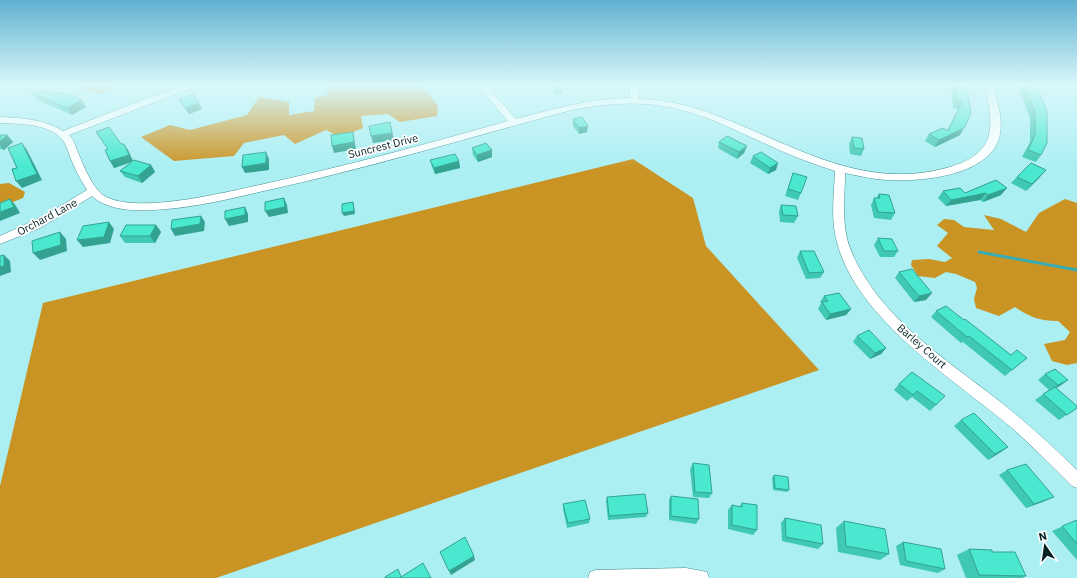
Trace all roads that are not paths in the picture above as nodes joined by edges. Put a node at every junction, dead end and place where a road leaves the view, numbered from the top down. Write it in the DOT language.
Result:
graph roads {
  1 [pos="117,113"];
  2 [pos="505,113"];
  3 [pos="551,113"];
  4 [pos="701,113"];
  5 [pos="994,113"];
  6 [pos="0,120"];
  7 [pos="513,122"];
  8 [pos="63,134"];
  9 [pos="840,170"];
  10 [pos="92,191"];
  11 [pos="0,240"];
  12 [pos="1077,481"];
  13 [pos="596,578"];
  14 [pos="701,578"];
  1 -- 8 [label="street"];
  2 -- 7 [label="street"];
  3 -- 7 [label="street, Suncrest Drive"];
  4 -- 9 [label="street, Suncrest Drive"];
  5 -- 9 [label="street, Suncrest Drive"];
  6 -- 8 [label="street"];
  7 -- 10 [label="street, Suncrest Drive"];
  8 -- 10 [label="street"];
  9 -- 12 [label="street, Barley Court"];
  10 -- 11 [label="street, Orchard Lane"];
  13 -- 14 [label="street"];
}
